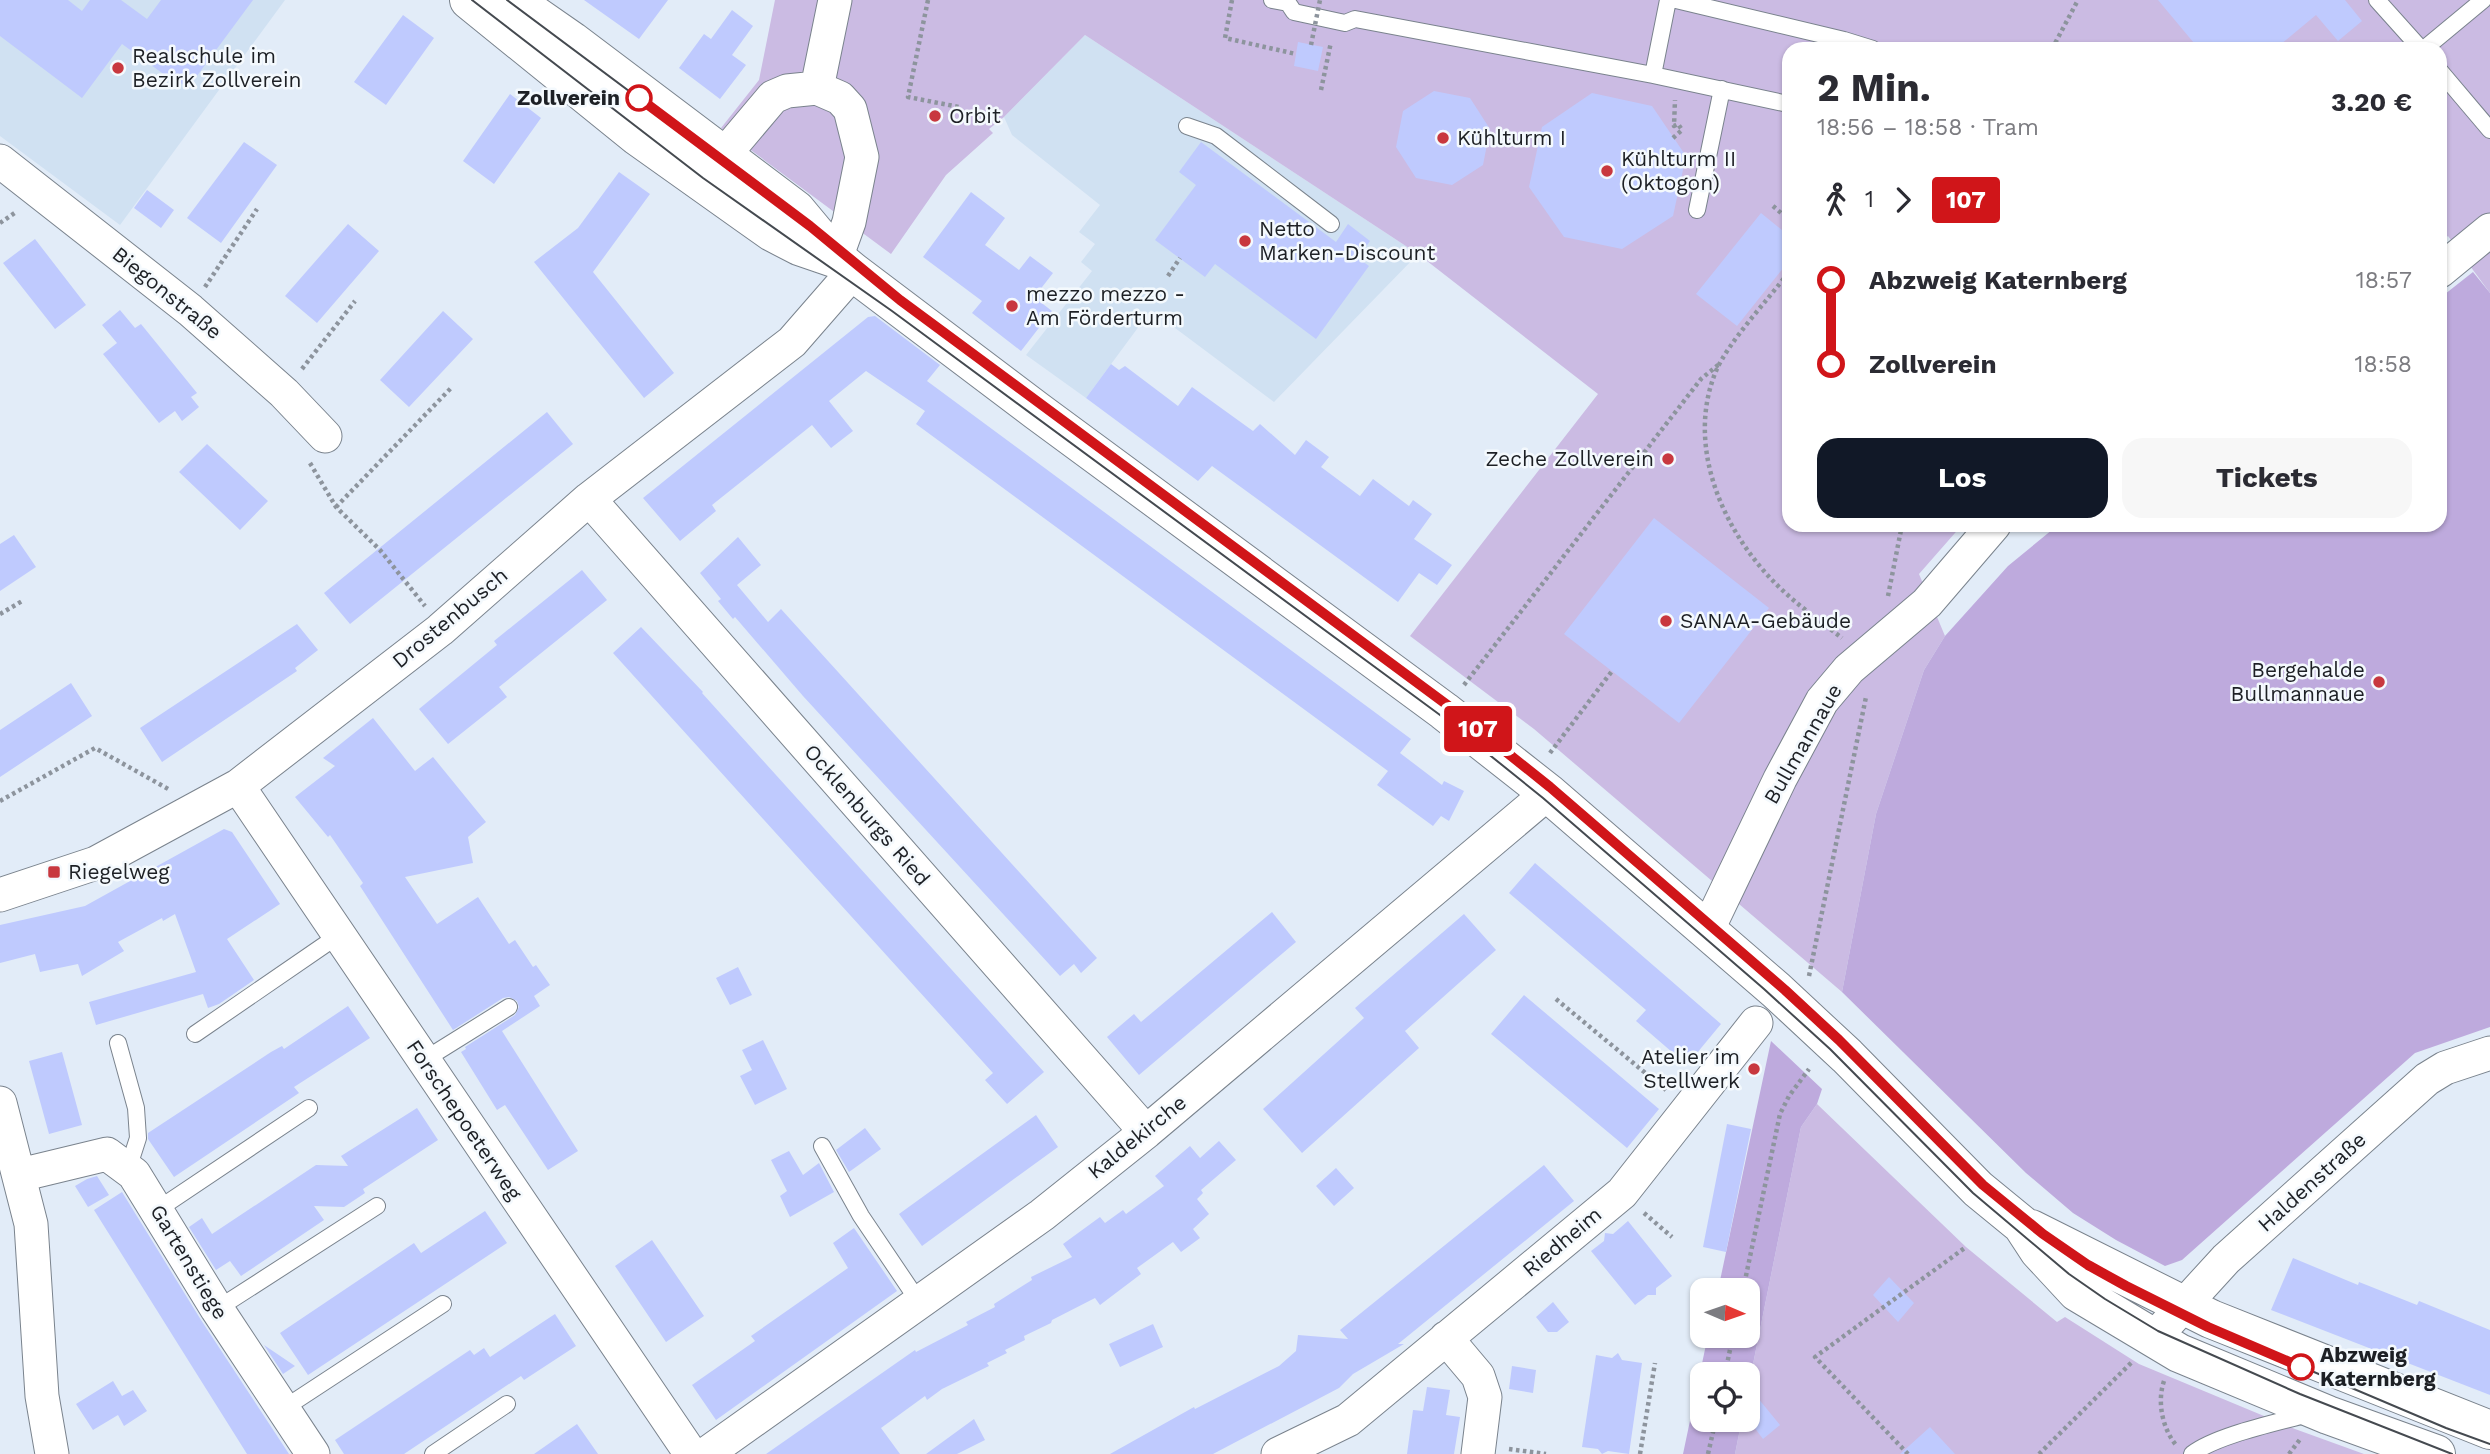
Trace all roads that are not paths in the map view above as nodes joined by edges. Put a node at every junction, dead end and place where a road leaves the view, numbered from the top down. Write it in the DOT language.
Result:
graph roads {
  1 [pos="469,0"];
  2 [pos="513,0"];
  3 [pos="835,0"];
  4 [pos="1272,0"];
  5 [pos="1668,0"];
  6 [pos="1676,0"];
  7 [pos="2377,0"];
  8 [pos="2483,0"];
  9 [pos="1850,42"];
  10 [pos="2416,42"];
  11 [pos="2431,42"];
  12 [pos="1653,75"];
  13 [pos="2447,79"];
  14 [pos="817,88"];
  15 [pos="1722,89"];
  16 [pos="1782,103"];
  17 [pos="1187,126"];
  18 [pos="2490,130"];
  19 [pos="724,155"];
  20 [pos="0,161"];
  21 [pos="1697,210"];
  22 [pos="1331,225"];
  23 [pos="2490,230"];
  24 [pos="845,265"];
  25 [pos="2447,265"];
  26 [pos="322,434"];
  27 [pos="589,499"];
  28 [pos="1988,532"];
  29 [pos="238,786"];
  30 [pos="1548,793"];
  31 [pos="0,895"];
  32 [pos="1707,931"];
  33 [pos="339,935"];
  34 [pos="509,1007"];
  35 [pos="1756,1023"];
  36 [pos="195,1034"];
  37 [pos="118,1043"];
  38 [pos="2490,1053"];
  39 [pos="424,1060"];
  40 [pos="0,1103"];
  41 [pos="309,1108"];
  42 [pos="1146,1132"];
  43 [pos="822,1146"];
  44 [pos="128,1169"];
  45 [pos="20,1175"];
  46 [pos="377,1206"];
  47 [pos="158,1210"];
  48 [pos="2022,1226"];
  49 [pos="919,1302"];
  50 [pos="443,1304"];
  51 [pos="2182,1305"];
  52 [pos="217,1309"];
  53 [pos="1446,1338"];
  54 [pos="2153,1339"];
  55 [pos="507,1404"];
  56 [pos="283,1409"];
  57 [pos="2317,1411"];
  58 [pos="2490,1430"];
  59 [pos="1479,1449"];
  60 [pos="2429,1452"];
  61 [pos="52,1454"];
  62 [pos="313,1454"];
  63 [pos="433,1454"];
  64 [pos="691,1454"];
  65 [pos="706,1454"];
  66 [pos="1278,1454"];
  67 [pos="2192,1454"];
  1 -- 24 [label="main road"];
  2 -- 19 [label="main road"];
  3 -- 14 [label="street"];
  4 -- 12 [label="lane"];
  5 -- 12 [label="lane"];
  6 -- 9 [label="lane"];
  7 -- 10 [label="lane"];
  8 -- 11 [label="lane"];
  12 -- 15 [label="lane"];
  13 -- 18 [label="lane"];
  14 -- 19 [label="street"];
  14 -- 24 [label="street"];
  15 -- 16 [label="lane"];
  15 -- 21 [label="lane"];
  17 -- 22 [label="lane"];
  19 -- 24 [label="main road"];
  20 -- 26 [label="street, Biegonstraße"];
  23 -- 25 [label="street"];
  24 -- 27 [label="street, Drostenbusch"];
  24 -- 30 [label="main road"];
  27 -- 29 [label="street, Drostenbusch"];
  27 -- 42 [label="street, Ocklenburgs Ried"];
  28 -- 32 [label="street, Bullmannaue"];
  29 -- 31 [label="street, Drostenbusch"];
  29 -- 33 [label="street, Forschepoeterweg"];
  30 -- 32 [label="main road"];
  30 -- 42 [label="street, Kaldekirche"];
  32 -- 48 [label="main road"];
  33 -- 36 [label="lane"];
  33 -- 39 [label="street, Forschepoeterweg"];
  34 -- 39 [label="lane"];
  35 -- 53 [label="street, Riedheim"];
  37 -- 44 [label="lane"];
  38 -- 51 [label="street, Haldenstraße"];
  39 -- 64 [label="street, Forschepoeterweg"];
  40 -- 45 [label="street"];
  41 -- 47 [label="lane"];
  42 -- 49 [label="street, Kaldekirche"];
  43 -- 49 [label="lane"];
  44 -- 45 [label="street, Gartenstiege"];
  44 -- 47 [label="street, Gartenstiege"];
  45 -- 61 [label="street"];
  46 -- 52 [label="lane"];
  47 -- 52 [label="street, Gartenstiege"];
  48 -- 51 [label="main road"];
  48 -- 54 [label="main road"];
  49 -- 65 [label="street, Kaldekirche"];
  50 -- 56 [label="lane"];
  51 -- 54 [label="street, Haldenstraße"];
  51 -- 58 [label="main road"];
  52 -- 56 [label="street, Gartenstiege"];
  53 -- 59 [label="street"];
  53 -- 66 [label="street, Riedheim"];
  54 -- 57 [label="main road"];
  55 -- 63 [label="lane"];
  56 -- 62 [label="street, Gartenstiege"];
  57 -- 60 [label="main road"];
  57 -- 67 [label="lane"];
}
